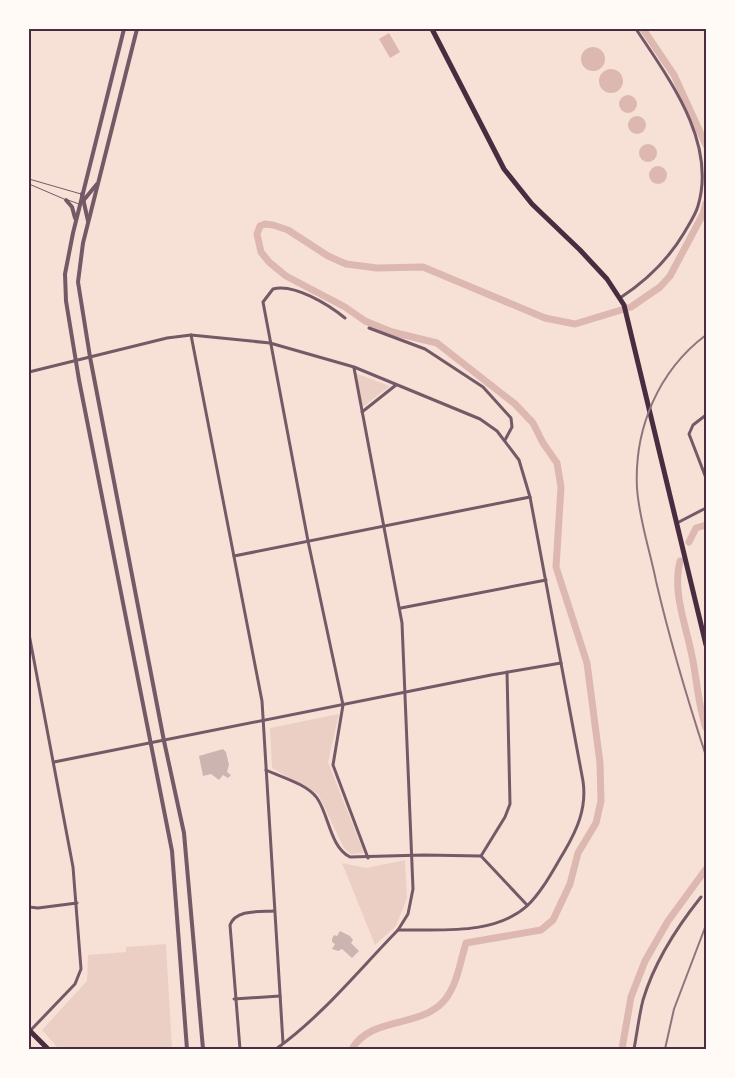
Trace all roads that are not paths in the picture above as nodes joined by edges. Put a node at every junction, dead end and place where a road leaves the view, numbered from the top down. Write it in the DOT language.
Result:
graph roads {
  1 [pos="124,29"];
  2 [pos="137,29"];
  3 [pos="432,29"];
  4 [pos="636,29"];
  5 [pos="29,179"];
  6 [pos="99,182"];
  7 [pos="29,184"];
  8 [pos="82,194"];
  9 [pos="66,200"];
  10 [pos="84,200"];
  11 [pos="79,204"];
  12 [pos="76,220"];
  13 [pos="88,224"];
  14 [pos="620,298"];
  15 [pos="345,318"];
  16 [pos="369,328"];
  17 [pos="191,335"];
  18 [pos="270,342"];
  19 [pos="90,357"];
  20 [pos="76,360"];
  21 [pos="354,367"];
  22 [pos="29,372"];
  23 [pos="396,385"];
  24 [pos="362,412"];
  25 [pos="706,415"];
  26 [pos="505,440"];
  27 [pos="706,478"];
  28 [pos="530,497"];
  29 [pos="706,508"];
  30 [pos="676,523"];
  31 [pos="385,525"];
  32 [pos="308,541"];
  33 [pos="234,556"];
  34 [pos="546,580"];
  35 [pos="401,608"];
  36 [pos="29,634"];
  37 [pos="706,645"];
  38 [pos="561,664"];
  39 [pos="507,672"];
  40 [pos="406,692"];
  41 [pos="343,705"];
  42 [pos="264,721"];
  43 [pos="164,741"];
  44 [pos="151,743"];
  45 [pos="54,762"];
  46 [pos="266,770"];
  47 [pos="412,855"];
  48 [pos="481,856"];
  49 [pos="368,858"];
  50 [pos="701,896"];
  51 [pos="77,903"];
  52 [pos="527,905"];
  53 [pos="29,907"];
  54 [pos="274,911"];
  55 [pos="398,930"];
  56 [pos="280,996"];
  57 [pos="234,1000"];
  58 [pos="29,1031"];
  59 [pos="283,1044"];
  60 [pos="48,1049"];
  61 [pos="187,1049"];
  62 [pos="203,1049"];
  63 [pos="240,1049"];
  64 [pos="276,1049"];
  65 [pos="634,1049"];
  1 -- 8 [label="street"];
  2 -- 6 [label="street"];
  3 -- 14 [label="highway"];
  4 -- 14 [label="street"];
  5 -- 8 [label="lane"];
  6 -- 10 [label="street"];
  6 -- 13 [label="street"];
  7 -- 9 [label="lane"];
  8 -- 10 [label="street"];
  8 -- 11 [label="street"];
  9 -- 11 [label="lane"];
  9 -- 12 [label="street"];
  10 -- 11 [label="street"];
  10 -- 13 [label="street"];
  11 -- 12 [label="street"];
  12 -- 20 [label="street"];
  13 -- 19 [label="street"];
  14 -- 30 [label="highway"];
  15 -- 18 [label="street"];
  16 -- 26 [label="street"];
  17 -- 18 [label="street"];
  17 -- 19 [label="street"];
  17 -- 33 [label="street"];
  18 -- 21 [label="street"];
  18 -- 32 [label="street"];
  19 -- 20 [label="street"];
  19 -- 43 [label="street"];
  20 -- 22 [label="street"];
  20 -- 44 [label="street"];
  21 -- 23 [label="street"];
  21 -- 24 [label="street"];
  23 -- 24 [label="street"];
  23 -- 26 [label="street"];
  24 -- 31 [label="street"];
  25 -- 27 [label="street"];
  26 -- 28 [label="street"];
  28 -- 31 [label="street"];
  28 -- 34 [label="street"];
  29 -- 30 [label="street"];
  30 -- 37 [label="highway"];
  31 -- 32 [label="street"];
  31 -- 35 [label="street"];
  32 -- 33 [label="street"];
  32 -- 41 [label="street"];
  33 -- 42 [label="street"];
  34 -- 35 [label="street"];
  34 -- 38 [label="street"];
  35 -- 40 [label="street"];
  36 -- 45 [label="street"];
  38 -- 39 [label="street"];
  38 -- 52 [label="street"];
  39 -- 40 [label="street"];
  39 -- 48 [label="street"];
  40 -- 41 [label="street"];
  40 -- 47 [label="street"];
  41 -- 42 [label="street"];
  41 -- 49 [label="street"];
  42 -- 43 [label="street"];
  42 -- 46 [label="street"];
  43 -- 44 [label="street"];
  43 -- 62 [label="street"];
  44 -- 45 [label="street"];
  44 -- 61 [label="street"];
  45 -- 51 [label="street"];
  46 -- 49 [label="street"];
  46 -- 54 [label="street"];
  47 -- 48 [label="street"];
  47 -- 49 [label="street"];
  47 -- 55 [label="street"];
  48 -- 52 [label="street"];
  50 -- 65 [label="street"];
  51 -- 53 [label="street"];
  51 -- 58 [label="street"];
  52 -- 55 [label="street"];
  54 -- 56 [label="street"];
  54 -- 57 [label="street"];
  55 -- 59 [label="street"];
  56 -- 57 [label="street"];
  56 -- 59 [label="street"];
  57 -- 63 [label="street"];
  58 -- 60 [label="highway"];
  59 -- 64 [label="street"];
}
